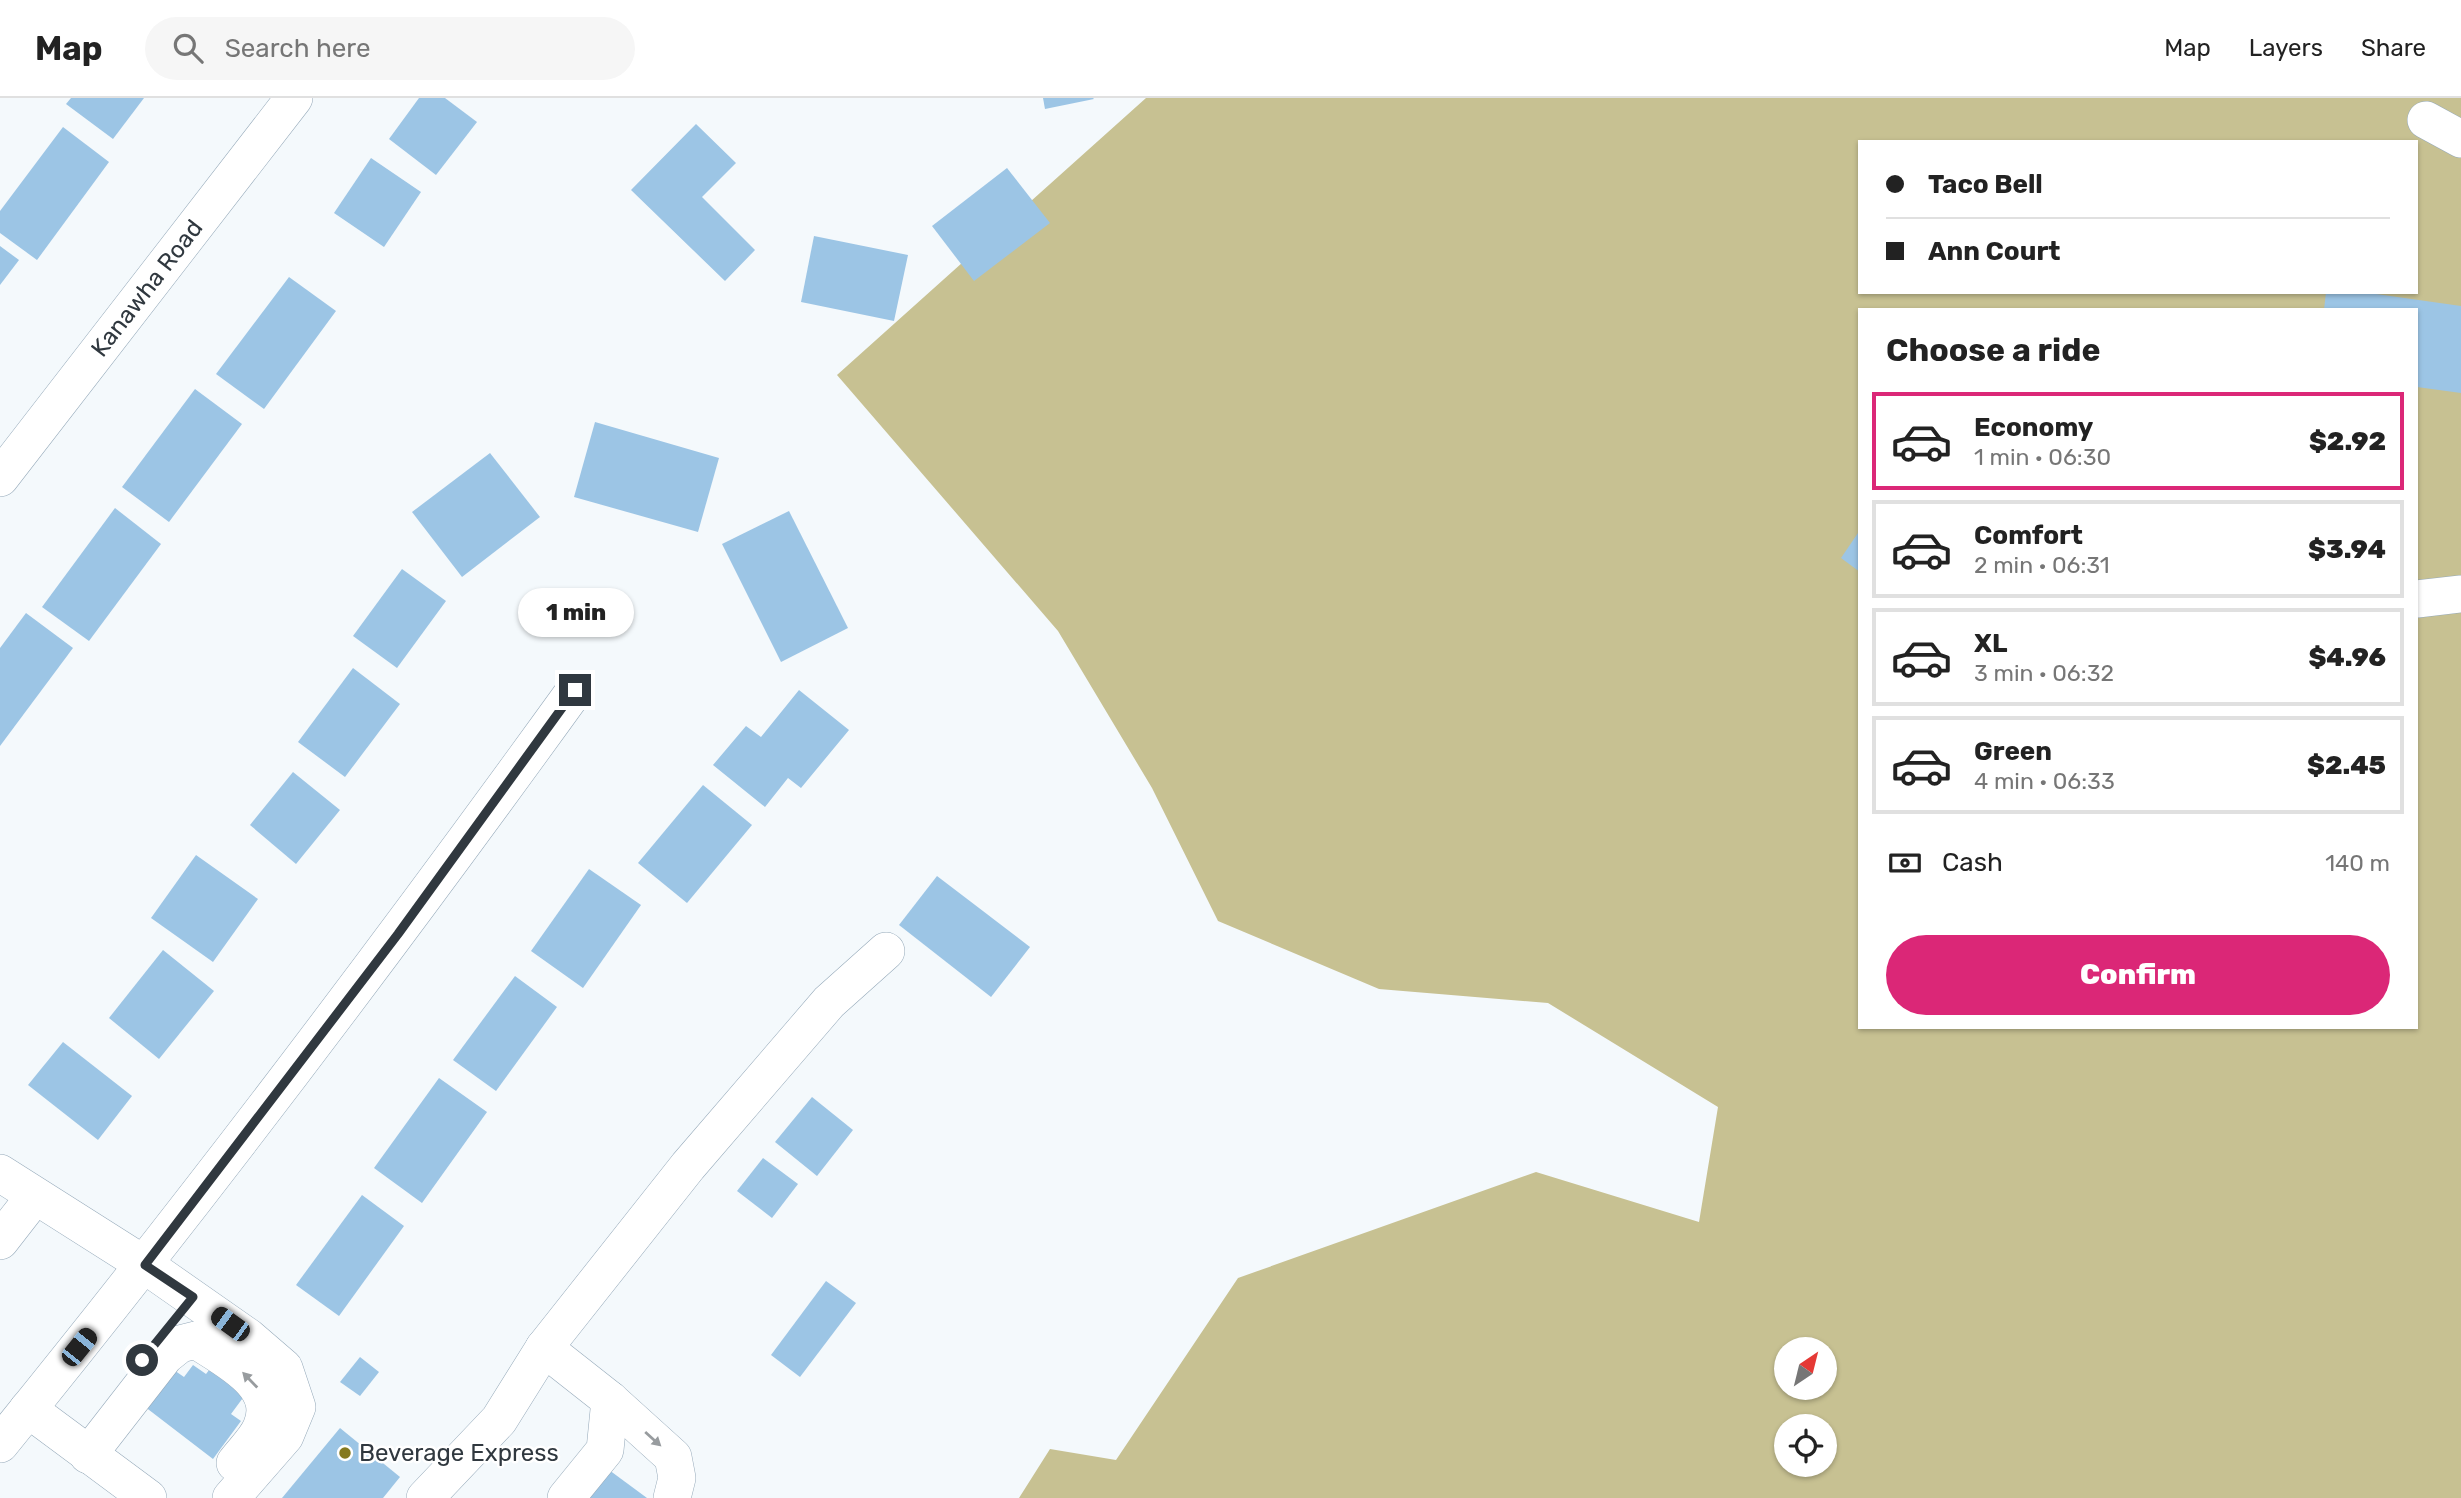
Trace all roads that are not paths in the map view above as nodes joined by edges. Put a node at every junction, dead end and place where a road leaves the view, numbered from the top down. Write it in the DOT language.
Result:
graph roads {
  1 [pos="294,98"];
  2 [pos="2426,120"];
  3 [pos="2461,138"];
  4 [pos="0,478"];
  5 [pos="2461,594"];
  6 [pos="2418,599"];
  7 [pos="575,690"];
  8 [pos="886,951"];
  9 [pos="0,1173"];
  10 [pos="34,1196"];
  11 [pos="0,1241"];
  12 [pos="145,1265"];
  13 [pos="193,1297"];
  14 [pos="544,1348"];
  15 [pos="610,1400"];
  16 [pos="28,1409"];
  17 [pos="0,1444"];
  18 [pos="80,1449"];
  19 [pos="148,1498"];
  20 [pos="211,1498"];
  21 [pos="231,1498"];
  22 [pos="425,1498"];
  23 [pos="566,1498"];
  24 [pos="671,1498"];
  1 -- 4 [label="street, Kanawha Road"];
  2 -- 3 [label="street"];
  5 -- 6 [label="street"];
  7 -- 12 [label="street"];
  8 -- 14 [label="street"];
  9 -- 10 [label="street"];
  10 -- 11 [label="street"];
  10 -- 12 [label="street"];
  12 -- 13 [label="street"];
  12 -- 16 [label="street"];
  13 -- 18 [label="street"];
  13 -- 21 [label="street"];
  14 -- 15 [label="street"];
  14 -- 22 [label="street"];
  15 -- 23 [label="street"];
  15 -- 24 [label="street, one-way"];
  16 -- 17 [label="street"];
  16 -- 18 [label="street"];
  18 -- 19 [label="street"];
  20 -- 18 [label="street, one-way"];
}
